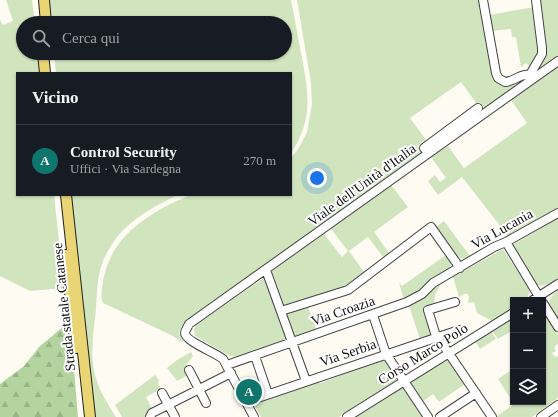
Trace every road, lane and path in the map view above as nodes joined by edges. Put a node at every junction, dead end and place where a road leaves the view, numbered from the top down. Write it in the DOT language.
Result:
graph roads {
  1 [pos="37,0"];
  2 [pos="44,0"];
  3 [pos="484,0"];
  4 [pos="536,0"];
  5 [pos="39,16"];
  6 [pos="45,16"];
  7 [pos="44,60"];
  8 [pos="51,60"];
  9 [pos="558,60"];
  10 [pos="45,72"];
  11 [pos="52,72"];
  12 [pos="532,77"];
  13 [pos="478,108"];
  14 [pos="428,153"];
  15 [pos="59,196"];
  16 [pos="66,196"];
  17 [pos="558,213"];
  18 [pos="506,242"];
  19 [pos="460,268"];
  20 [pos="266,270"];
  21 [pos="558,284"];
  22 [pos="537,297"];
  23 [pos="543,297"];
  24 [pos="455,302"];
  25 [pos="546,310"];
  26 [pos="281,311"];
  27 [pos="510,314"];
  28 [pos="373,315"];
  29 [pos="558,327"];
  30 [pos="459,330"];
  31 [pos="439,337"];
  32 [pos="292,343"];
  33 [pos="449,353"];
  34 [pos="386,354"];
  35 [pos="255,356"];
  36 [pos="229,369"];
  37 [pos="189,370"];
  38 [pos="306,381"];
  39 [pos="404,382"];
  40 [pos="199,389"];
  41 [pos="162,392"];
  42 [pos="476,393"];
  43 [pos="268,394"];
  44 [pos="246,402"];
  45 [pos="206,403"];
  46 [pos="558,404"];
  47 [pos="168,405"];
  48 [pos="83,417"];
  49 [pos="90,417"];
  50 [pos="150,417"];
  51 [pos="175,417"];
  52 [pos="254,417"];
  53 [pos="347,417"];
  54 [pos="428,417"];
  55 [pos="440,417"];
  56 [pos="491,417"];
  57 [pos="541,417"];
  1 -- 5 [label="main road"];
  2 -- 6 [label="main road"];
  3 -- 12 [label="street"];
  4 -- 12 [label="street"];
  7 -- 10 [label="main road"];
  8 -- 11 [label="main road"];
  9 -- 12 [label="street, Viale dell'Unità d'Italia"];
  12 -- 14 [label="street, Viale dell'Unità d'Italia"];
  13 -- 14 [label="street"];
  14 -- 20 [label="street, Viale dell'Unità d'Italia"];
  15 -- 48 [label="main road, Strada statale Catanese"];
  16 -- 49 [label="main road, Strada statale Catanese"];
  17 -- 18 [label="street, Via Lucania"];
  18 -- 19 [label="street, Via Lucania"];
  18 -- 22 [label="street"];
  19 -- 26 [label="street"];
  19 -- 28 [label="street, Via Croazia"];
  20 -- 26 [label="street"];
  20 -- 36 [label="street, Viale dell'Unità d'Italia"];
  21 -- 23 [label="street"];
  24 -- 31 [label="street"];
  25 -- 29 [label="street"];
  26 -- 32 [label="street"];
  27 -- 33 [label="street, Corso Marco Polo"];
  28 -- 32 [label="street, Via Croazia"];
  28 -- 34 [label="street"];
  30 -- 31 [label="street, Via Serbia"];
  31 -- 33 [label="street"];
  31 -- 34 [label="street, Via Serbia"];
  32 -- 35 [label="street, Via Croazia"];
  32 -- 38 [label="street"];
  33 -- 39 [label="street, Corso Marco Polo"];
  33 -- 42 [label="street"];
  34 -- 38 [label="street, Via Serbia"];
  34 -- 39 [label="street"];
  35 -- 36 [label="street, Via Croazia"];
  35 -- 43 [label="street"];
  36 -- 40 [label="street, Via Croazia"];
  36 -- 44 [label="street"];
  37 -- 40 [label="street"];
  38 -- 43 [label="street, Via Serbia"];
  39 -- 53 [label="street, Corso Marco Polo"];
  39 -- 54 [label="street"];
  40 -- 45 [label="street"];
  40 -- 47 [label="street, Via Croazia"];
  41 -- 47 [label="street"];
  42 -- 55 [label="street"];
  42 -- 56 [label="street"];
  43 -- 44 [label="street, Via Serbia"];
  44 -- 52 [label="street"];
  46 -- 57 [label="street"];
  47 -- 50 [label="street, Via Croazia"];
  47 -- 51 [label="street"];
}
